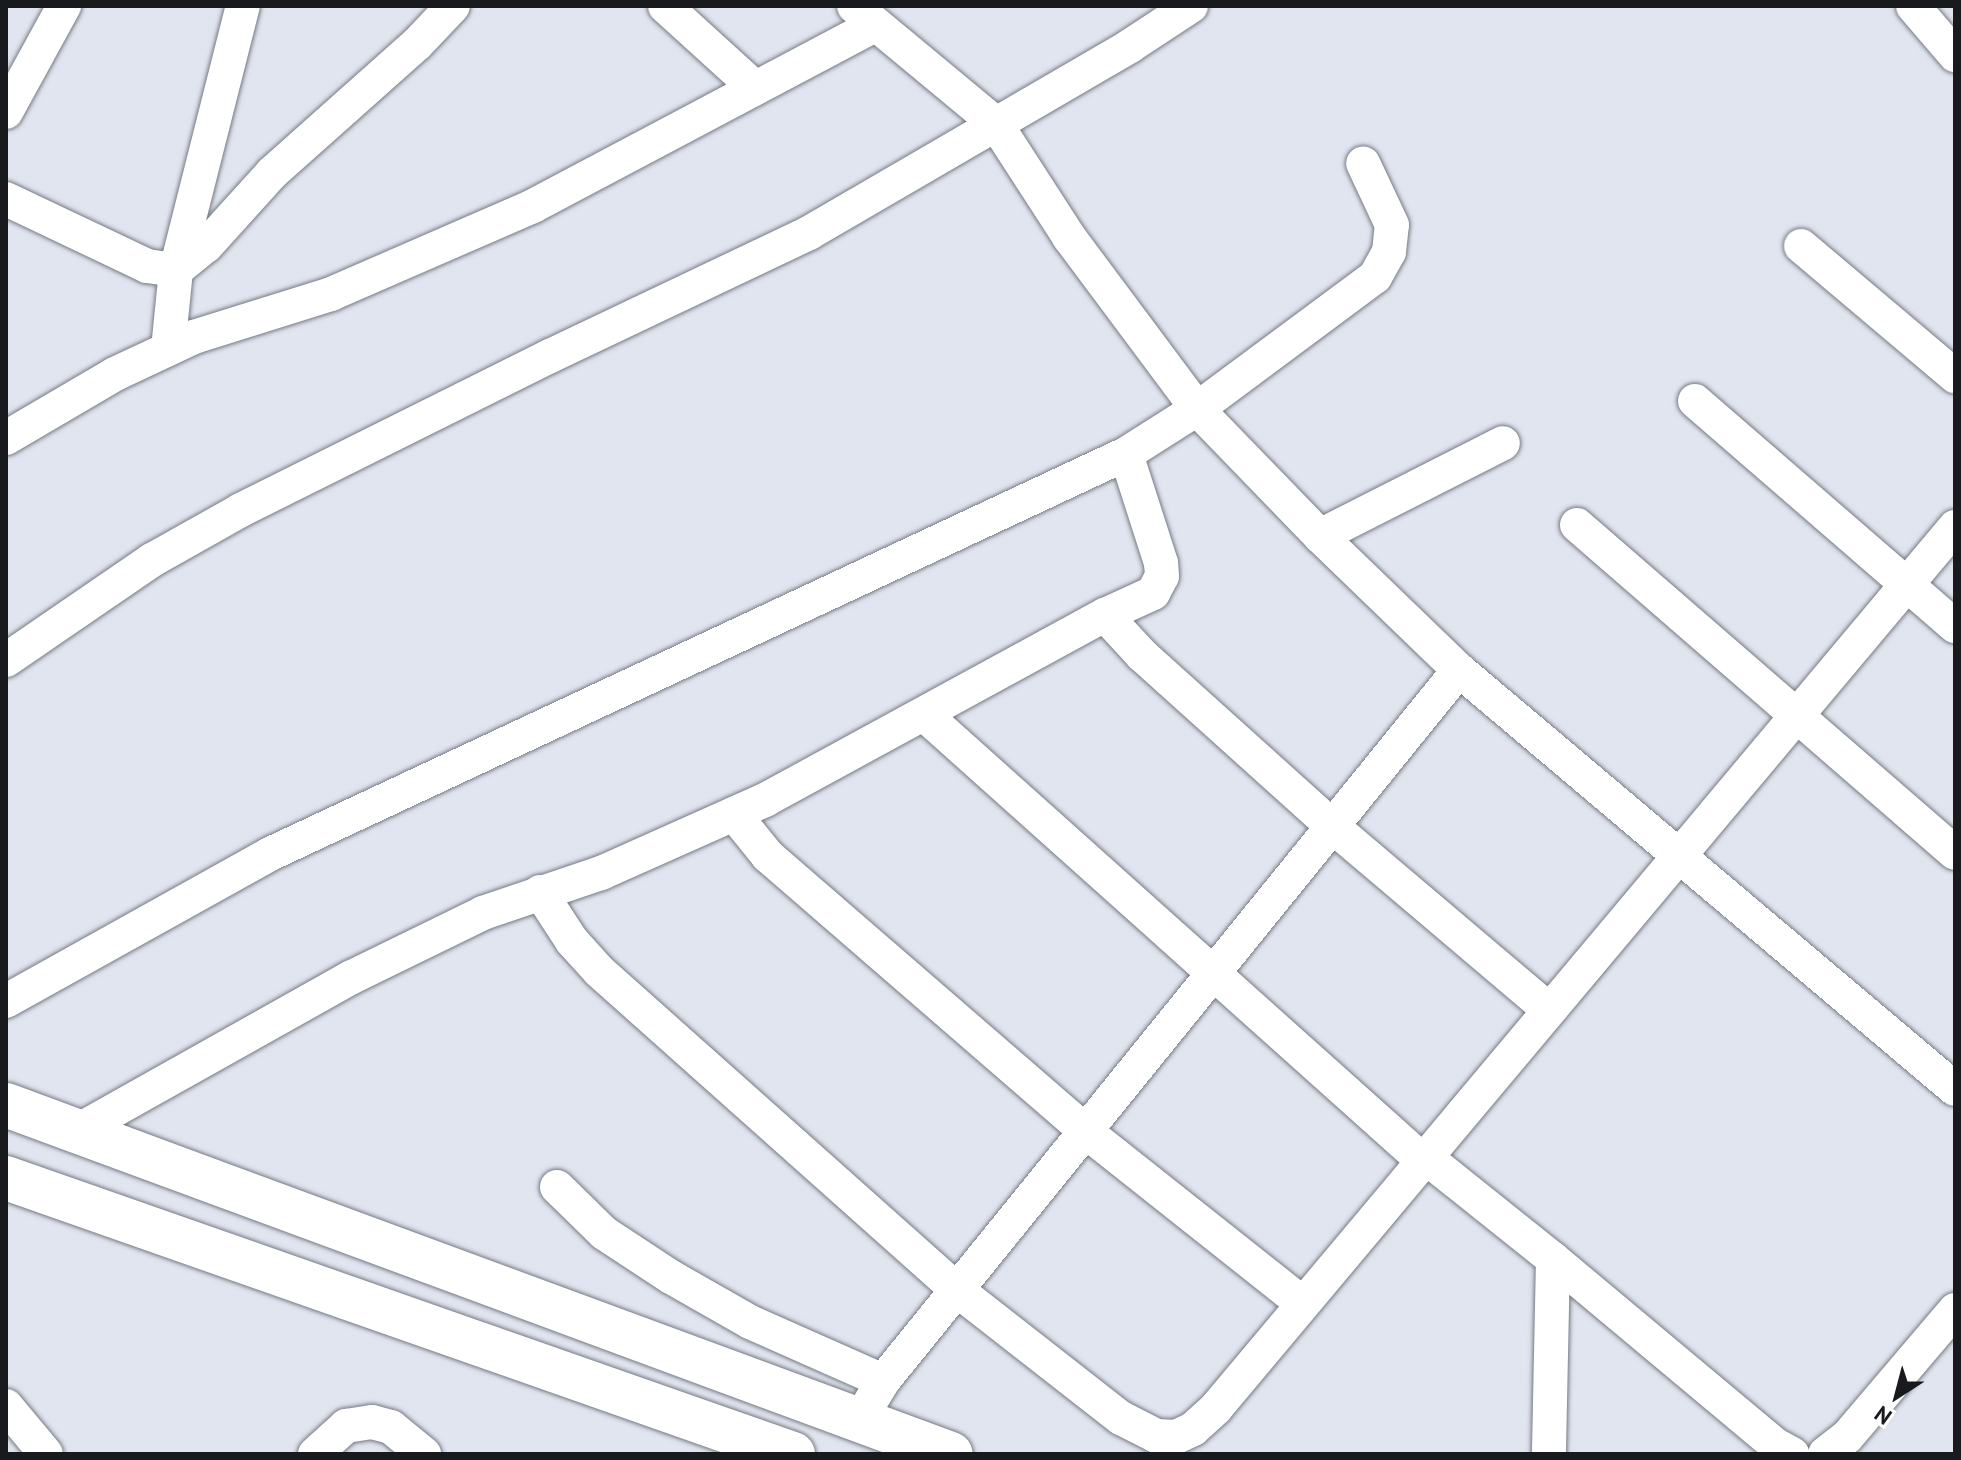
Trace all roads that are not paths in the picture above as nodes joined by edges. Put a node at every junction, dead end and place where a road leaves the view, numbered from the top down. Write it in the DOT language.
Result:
graph roads {
  1 [pos="64,6"];
  2 [pos="243,6"];
  3 [pos="453,6"];
  4 [pos="665,6"];
  5 [pos="1191,6"];
  6 [pos="864,15"];
  7 [pos="755,88"];
  8 [pos="6,112"];
  9 [pos="996,124"];
  10 [pos="1363,163"];
  11 [pos="6,199"];
  12 [pos="1801,246"];
  13 [pos="176,270"];
  14 [pos="168,349"];
  15 [pos="1955,376"];
  16 [pos="1695,401"];
  17 [pos="1197,409"];
  18 [pos="6,438"];
  19 [pos="1503,443"];
  20 [pos="1126,454"];
  21 [pos="1577,525"];
  22 [pos="1955,527"];
  23 [pos="1320,536"];
  24 [pos="1907,585"];
  25 [pos="1105,615"];
  26 [pos="1955,626"];
  27 [pos="6,660"];
  28 [pos="1459,670"];
  29 [pos="926,716"];
  30 [pos="1797,718"];
  31 [pos="734,814"];
  32 [pos="1332,826"];
  33 [pos="1955,853"];
  34 [pos="1680,859"];
  35 [pos="540,892"];
  36 [pos="1214,972"];
  37 [pos="6,1001"];
  38 [pos="1549,1010"];
  39 [pos="1955,1089"];
  40 [pos="6,1105"];
  41 [pos="79,1130"];
  42 [pos="1085,1131"];
  43 [pos="1423,1157"];
  44 [pos="6,1178"];
  45 [pos="557,1187"];
  46 [pos="1553,1259"];
  47 [pos="957,1290"];
  48 [pos="1302,1303"];
  49 [pos="1955,1310"];
  50 [pos="883,1381"];
  51 [pos="6,1406"];
  52 [pos="860,1419"];
  53 [pos="46,1454"];
  54 [pos="315,1454"];
  55 [pos="424,1454"];
  56 [pos="793,1454"];
  57 [pos="951,1454"];
  58 [pos="1549,1454"];
  59 [pos="1792,1454"];
  60 [pos="1825,1454"];
  1 -- 8 [label="street"];
  2 -- 13 [label="street"];
  3 -- 13 [label="street"];
  4 -- 7 [label="street"];
  5 -- 9 [label="street"];
  6 -- 7 [label="street"];
  6 -- 9 [label="street"];
  7 -- 14 [label="street"];
  9 -- 17 [label="street"];
  9 -- 27 [label="street"];
  10 -- 17 [label="street"];
  11 -- 13 [label="street"];
  12 -- 15 [label="street"];
  13 -- 14 [label="street"];
  14 -- 18 [label="street"];
  16 -- 24 [label="street"];
  17 -- 20 [label="street"];
  17 -- 23 [label="street"];
  19 -- 23 [label="street"];
  20 -- 25 [label="street"];
  20 -- 37 [label="street"];
  21 -- 30 [label="street"];
  22 -- 24 [label="street"];
  23 -- 28 [label="street"];
  24 -- 26 [label="street"];
  24 -- 30 [label="street"];
  25 -- 29 [label="street"];
  25 -- 32 [label="street"];
  28 -- 32 [label="street"];
  28 -- 34 [label="street"];
  29 -- 31 [label="street"];
  29 -- 36 [label="street"];
  30 -- 33 [label="street"];
  30 -- 34 [label="street"];
  31 -- 35 [label="street"];
  31 -- 42 [label="street"];
  32 -- 36 [label="street"];
  32 -- 38 [label="street"];
  34 -- 38 [label="street"];
  34 -- 39 [label="street"];
  35 -- 41 [label="street"];
  35 -- 47 [label="street"];
  36 -- 42 [label="street"];
  36 -- 43 [label="street"];
  38 -- 43 [label="street"];
  40 -- 41 [label="street"];
  41 -- 52 [label="street"];
  42 -- 47 [label="street"];
  42 -- 48 [label="street"];
  43 -- 46 [label="street"];
  43 -- 48 [label="street"];
  44 -- 56 [label="street"];
  45 -- 50 [label="street"];
  46 -- 58 [label="street"];
  46 -- 59 [label="street"];
  47 -- 48 [label="street"];
  47 -- 50 [label="street"];
  49 -- 60 [label="street"];
  50 -- 52 [label="street"];
  51 -- 53 [label="street"];
  52 -- 57 [label="street"];
  54 -- 55 [label="street"];
}
